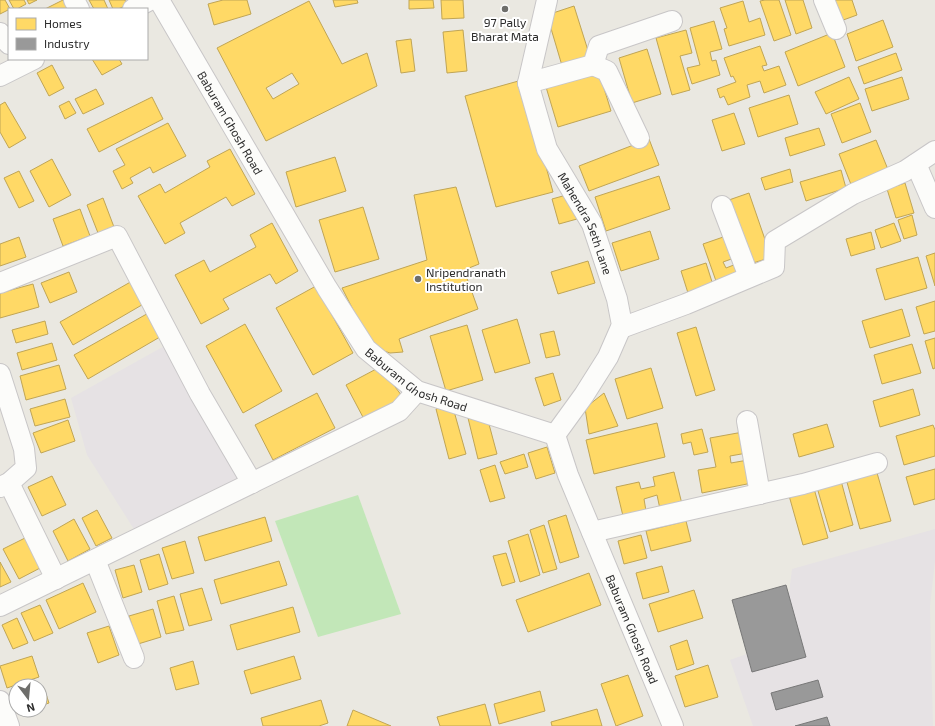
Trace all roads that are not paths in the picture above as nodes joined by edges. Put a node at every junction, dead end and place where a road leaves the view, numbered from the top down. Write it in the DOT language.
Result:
graph roads {
  1 [pos="150,0"];
  2 [pos="159,0"];
  3 [pos="547,0"];
  4 [pos="824,0"];
  5 [pos="135,8"];
  6 [pos="672,21"];
  7 [pos="836,29"];
  8 [pos="0,33"];
  9 [pos="8,43"];
  10 [pos="27,61"];
  11 [pos="593,65"];
  12 [pos="0,76"];
  13 [pos="528,83"];
  14 [pos="639,138"];
  15 [pos="935,151"];
  16 [pos="916,164"];
  17 [pos="722,206"];
  18 [pos="935,208"];
  19 [pos="749,277"];
  20 [pos="0,283"];
  21 [pos="620,328"];
  22 [pos="0,374"];
  23 [pos="417,391"];
  24 [pos="747,421"];
  25 [pos="555,435"];
  26 [pos="877,463"];
  27 [pos="252,483"];
  28 [pos="4,485"];
  29 [pos="760,494"];
  30 [pos="592,532"];
  31 [pos="95,560"];
  32 [pos="56,579"];
  33 [pos="0,606"];
  34 [pos="134,658"];
  35 [pos="0,701"];
  36 [pos="8,726"];
  37 [pos="673,726"];
  1 -- 5 [label="street"];
  2 -- 23 [label="street, Baburam Ghosh Road"];
  3 -- 13 [label="street, Mahendra Seth Lane"];
  4 -- 7 [label="street"];
  6 -- 11 [label="street"];
  8 -- 9 [label="street"];
  10 -- 12 [label="street"];
  11 -- 13 [label="street"];
  11 -- 14 [label="street"];
  13 -- 21 [label="street, Mahendra Seth Lane"];
  15 -- 16 [label="street"];
  16 -- 18 [label="street"];
  16 -- 19 [label="street"];
  17 -- 19 [label="street"];
  19 -- 21 [label="street"];
  20 -- 27 [label="street"];
  21 -- 25 [label="street, Mahendra Seth Lane"];
  22 -- 28 [label="street"];
  23 -- 25 [label="street, Baburam Ghosh Road"];
  23 -- 27 [label="street"];
  24 -- 29 [label="street"];
  25 -- 30 [label="street, Baburam Ghosh Road"];
  26 -- 29 [label="street"];
  27 -- 31 [label="street"];
  28 -- 32 [label="street"];
  29 -- 30 [label="street"];
  30 -- 37 [label="street, Baburam Ghosh Road"];
  31 -- 32 [label="street"];
  31 -- 34 [label="street"];
  32 -- 33 [label="street"];
  35 -- 36 [label="street"];
}
